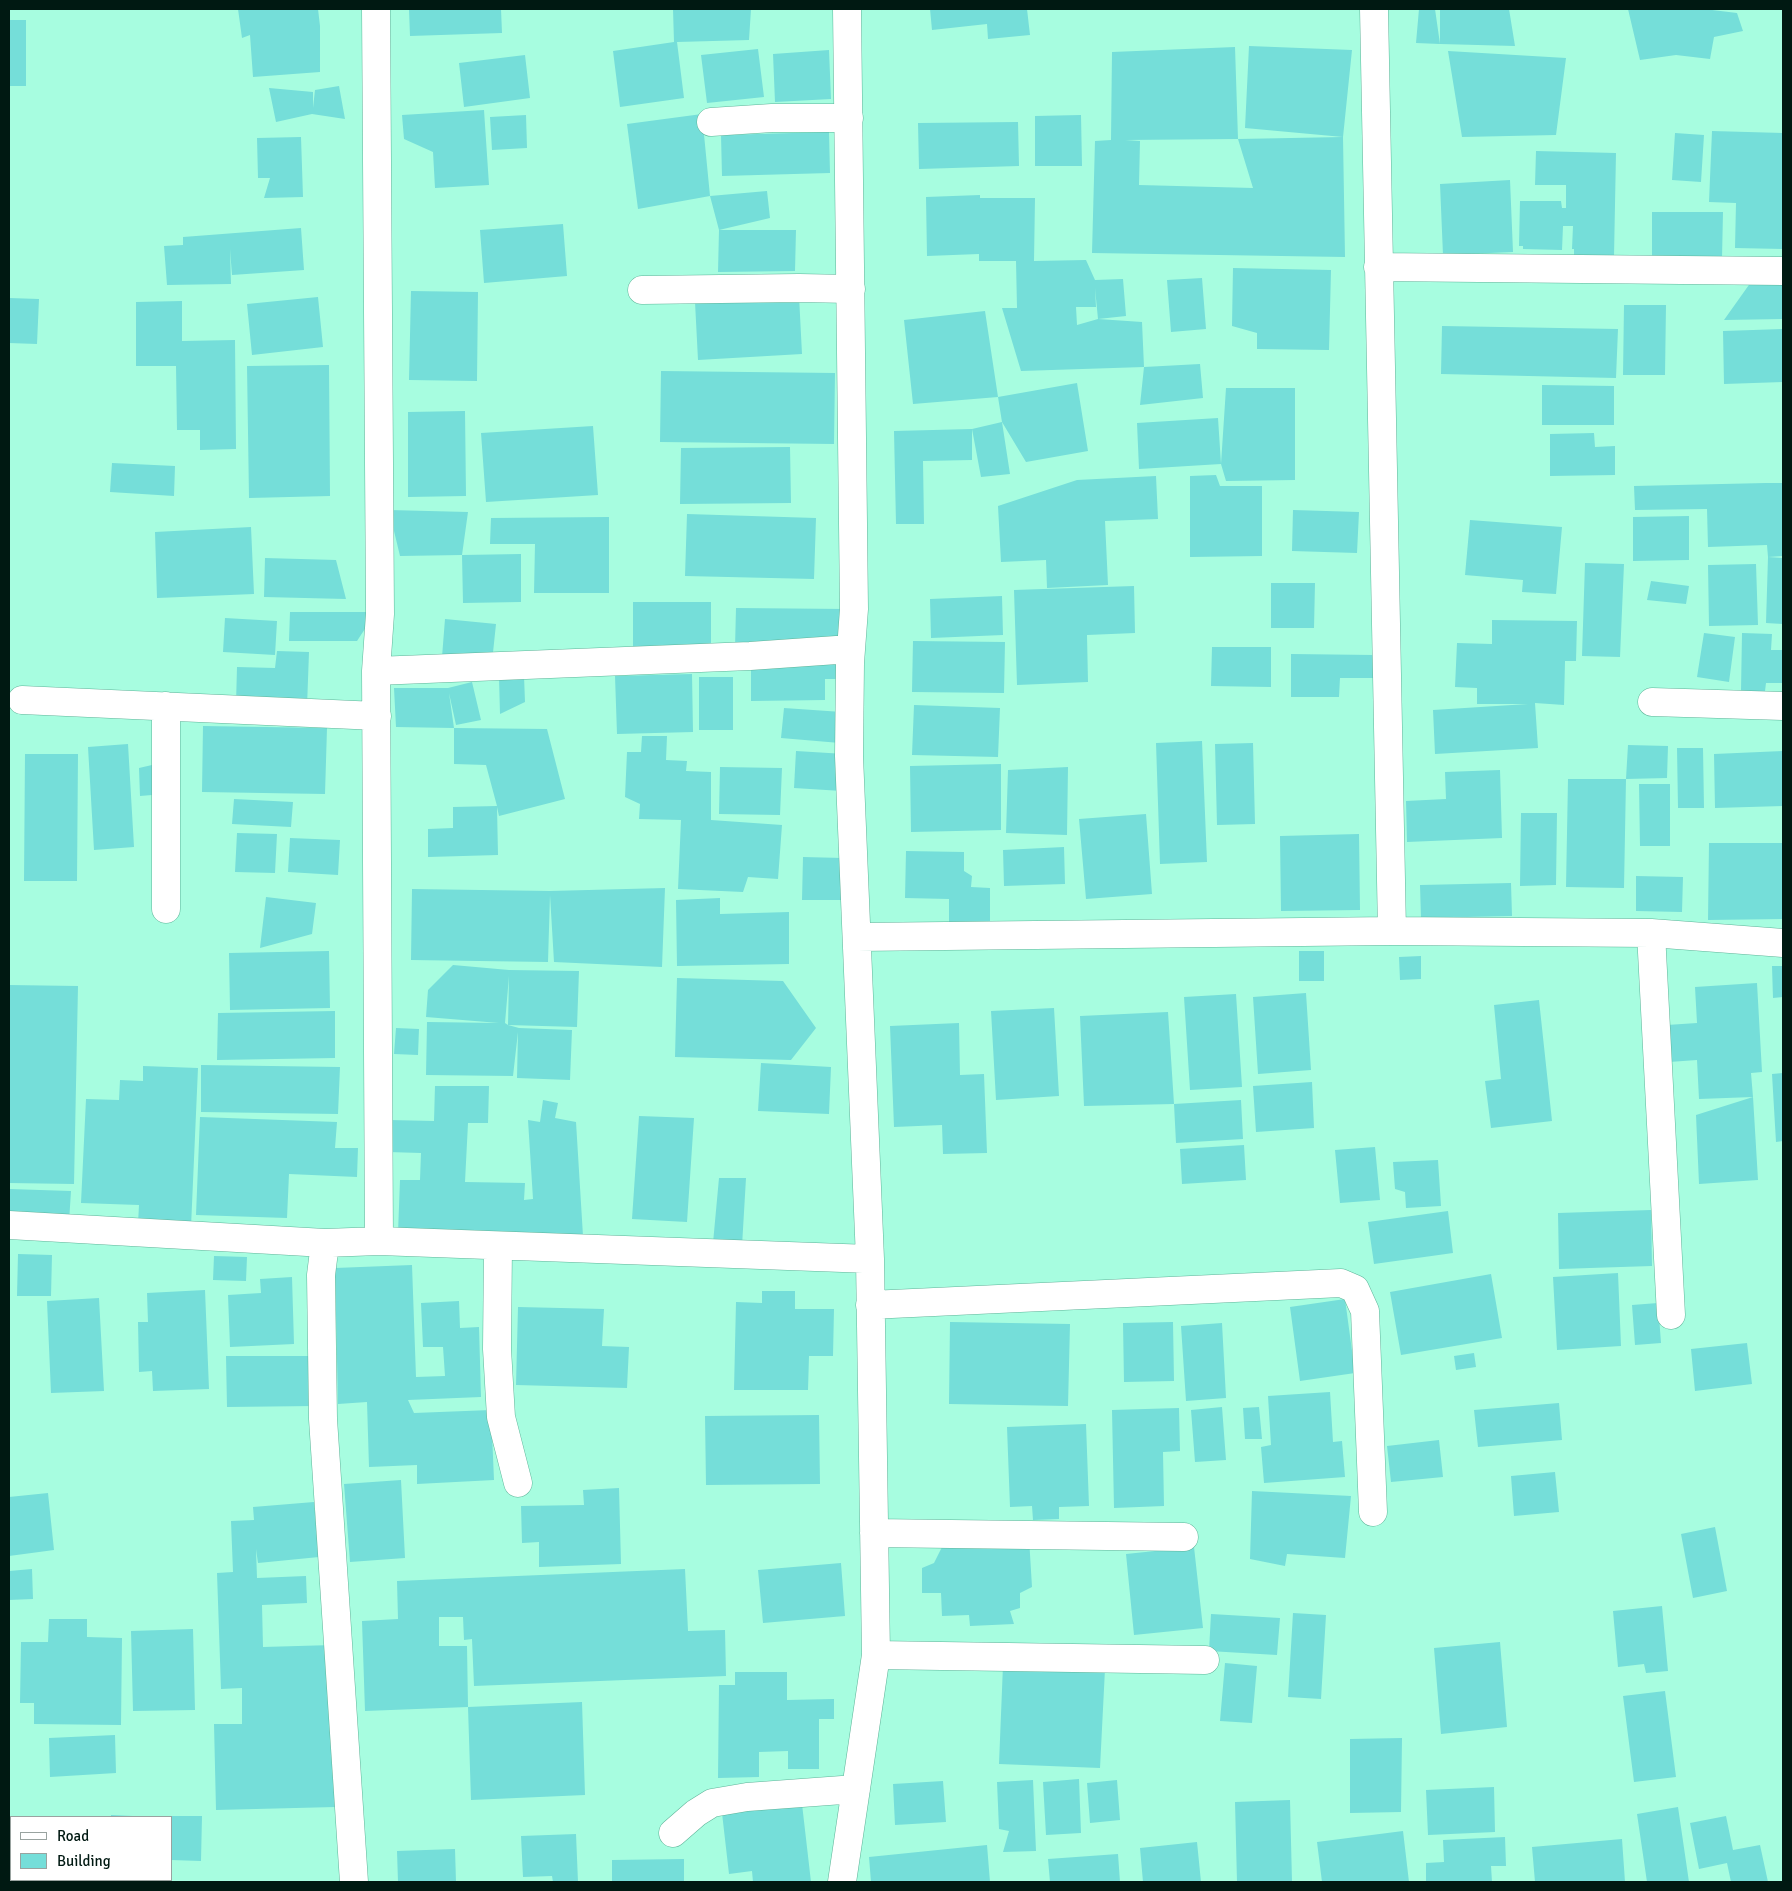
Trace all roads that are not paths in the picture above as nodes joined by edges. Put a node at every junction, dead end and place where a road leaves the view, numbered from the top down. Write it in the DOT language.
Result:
graph roads {
  1 [pos="376,9"];
  2 [pos="847,9"];
  3 [pos="1374,9"];
  4 [pos="849,118"];
  5 [pos="710,122"];
  6 [pos="1378,267"];
  7 [pos="1783,271"];
  8 [pos="851,289"];
  9 [pos="642,290"];
  10 [pos="851,649"];
  11 [pos="376,671"];
  12 [pos="22,700"];
  13 [pos="1652,702"];
  14 [pos="166,706"];
  15 [pos="1783,706"];
  16 [pos="376,716"];
  17 [pos="166,909"];
  18 [pos="1392,931"];
  19 [pos="1651,933"];
  20 [pos="856,937"];
  21 [pos="1783,943"];
  22 [pos="9,1225"];
  23 [pos="379,1241"];
  24 [pos="325,1243"];
  25 [pos="498,1246"];
  26 [pos="870,1260"];
  27 [pos="870,1305"];
  28 [pos="1671,1315"];
  29 [pos="518,1483"];
  30 [pos="1373,1512"];
  31 [pos="874,1533"];
  32 [pos="1184,1538"];
  33 [pos="876,1655"];
  34 [pos="1205,1660"];
  35 [pos="856,1788"];
  36 [pos="673,1833"];
  37 [pos="354,1882"];
  38 [pos="842,1882"];
  1 -- 11 [label="street"];
  2 -- 4 [label="street"];
  3 -- 6 [label="street"];
  4 -- 5 [label="street"];
  4 -- 8 [label="street"];
  6 -- 7 [label="street"];
  6 -- 18 [label="street"];
  8 -- 9 [label="street"];
  8 -- 10 [label="street"];
  10 -- 11 [label="street"];
  10 -- 20 [label="street"];
  11 -- 16 [label="street"];
  12 -- 14 [label="street"];
  13 -- 15 [label="street"];
  14 -- 16 [label="street"];
  14 -- 17 [label="street"];
  16 -- 23 [label="street"];
  18 -- 19 [label="street"];
  18 -- 20 [label="street"];
  19 -- 21 [label="street"];
  19 -- 28 [label="street"];
  20 -- 26 [label="street"];
  22 -- 24 [label="street"];
  23 -- 24 [label="street"];
  23 -- 25 [label="street"];
  24 -- 37 [label="street"];
  25 -- 26 [label="street"];
  25 -- 29 [label="street"];
  26 -- 27 [label="street"];
  27 -- 30 [label="street"];
  27 -- 31 [label="street"];
  31 -- 32 [label="street"];
  31 -- 33 [label="street"];
  33 -- 34 [label="street"];
  33 -- 35 [label="street"];
  35 -- 36 [label="street"];
  35 -- 38 [label="street"];
}
